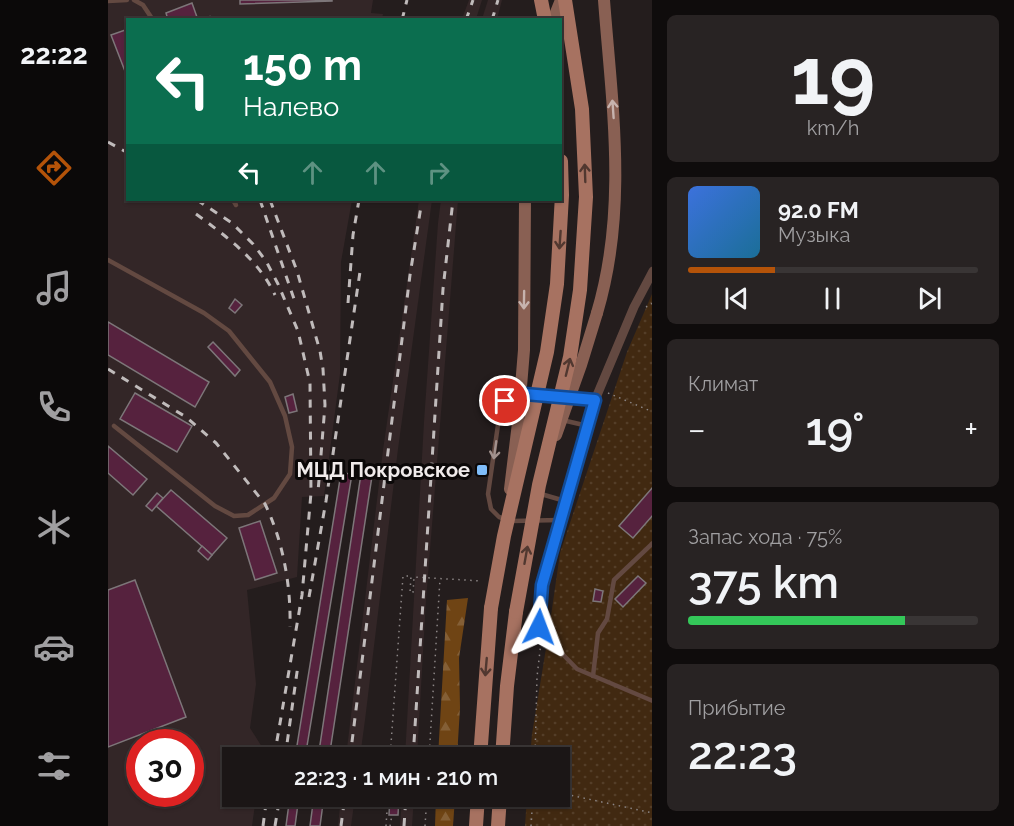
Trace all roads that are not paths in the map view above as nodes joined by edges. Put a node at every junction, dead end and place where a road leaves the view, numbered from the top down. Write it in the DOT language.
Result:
graph roads {
  1 [pos="127,0"];
  2 [pos="134,0"];
  3 [pos="542,0"];
  4 [pos="563,0"];
  5 [pos="604,0"];
  6 [pos="108,1"];
  7 [pos="152,18"];
  8 [pos="544,18"];
  9 [pos="554,18"];
  10 [pos="525,201"];
  11 [pos="562,201"];
  12 [pos="108,260"];
  13 [pos="652,271"];
  14 [pos="595,400"];
  15 [pos="114,426"];
  16 [pos="588,426"];
  17 [pos="539,485"];
  18 [pos="565,501"];
  19 [pos="560,520"];
  20 [pos="504,536"];
  21 [pos="652,543"];
  22 [pos="542,633"];
  23 [pos="593,676"];
  24 [pos="652,701"];
  25 [pos="481,747"];
  26 [pos="503,747"];
  27 [pos="477,807"];
  28 [pos="499,807"];
  29 [pos="476,826"];
  30 [pos="498,826"];
  1 -- 6 [label="lane"];
  2 -- 7 [label="lane"];
  3 -- 8 [label="main road"];
  4 -- 9 [label="main road"];
  17 -- 4 [label="main road, one-way, bridge"];
  17 -- 5 [label="main road, one-way, bridge"];
  10 -- 20 [label="main road, one-way, bridge"];
  11 -- 20 [label="main road, one-way, bridge"];
  12 -- 15 [label="lane"];
  13 -- 14 [label="street"];
  14 -- 16 [label="street"];
  14 -- 19 [label="lane, one-way"];
  16 -- 18 [label="street"];
  16 -- 18 [label="lane"];
  26 -- 17 [label="main road, one-way, bridge"];
  18 -- 19 [label="street"];
  19 -- 22 [label="street"];
  20 -- 25 [label="main road, one-way, bridge"];
  21 -- 23 [label="lane"];
  22 -- 23 [label="lane"];
  23 -- 24 [label="lane"];
  27 -- 29 [label="main road"];
  28 -- 30 [label="main road"];
}
